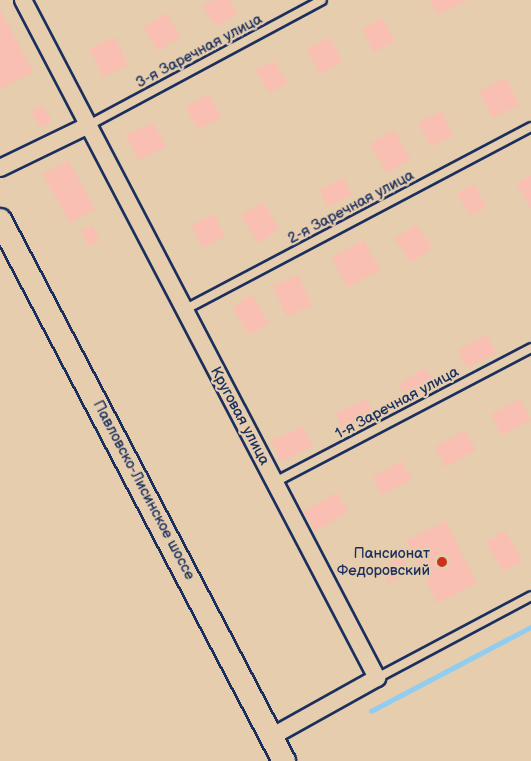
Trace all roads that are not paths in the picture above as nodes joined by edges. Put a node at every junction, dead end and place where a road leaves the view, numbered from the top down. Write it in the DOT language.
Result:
graph roads {
  1 [pos="23,0"];
  2 [pos="322,0"];
  3 [pos="88,125"];
  4 [pos="531,127"];
  5 [pos="0,168"];
  6 [pos="0,220"];
  7 [pos="184,310"];
  8 [pos="531,348"];
  9 [pos="275,482"];
  10 [pos="531,596"];
  11 [pos="377,678"];
  12 [pos="273,736"];
  13 [pos="284,761"];
  1 -- 3 [label="street, Круговая улица"];
  2 -- 3 [label="lane, 3-я Заречная улица"];
  3 -- 5 [label="street"];
  3 -- 7 [label="street, Круговая улица"];
  4 -- 7 [label="lane, 2-я Заречная улица"];
  6 -- 12 [label="main road, Павловско-Лисинское шоссе"];
  7 -- 9 [label="street, Круговая улица"];
  8 -- 9 [label="lane, 1-я Заречная улица"];
  9 -- 11 [label="street, Круговая улица"];
  10 -- 11 [label="lane"];
  11 -- 12 [label="street"];
  12 -- 13 [label="main road, Павловско-Лисинское шоссе"];
}
